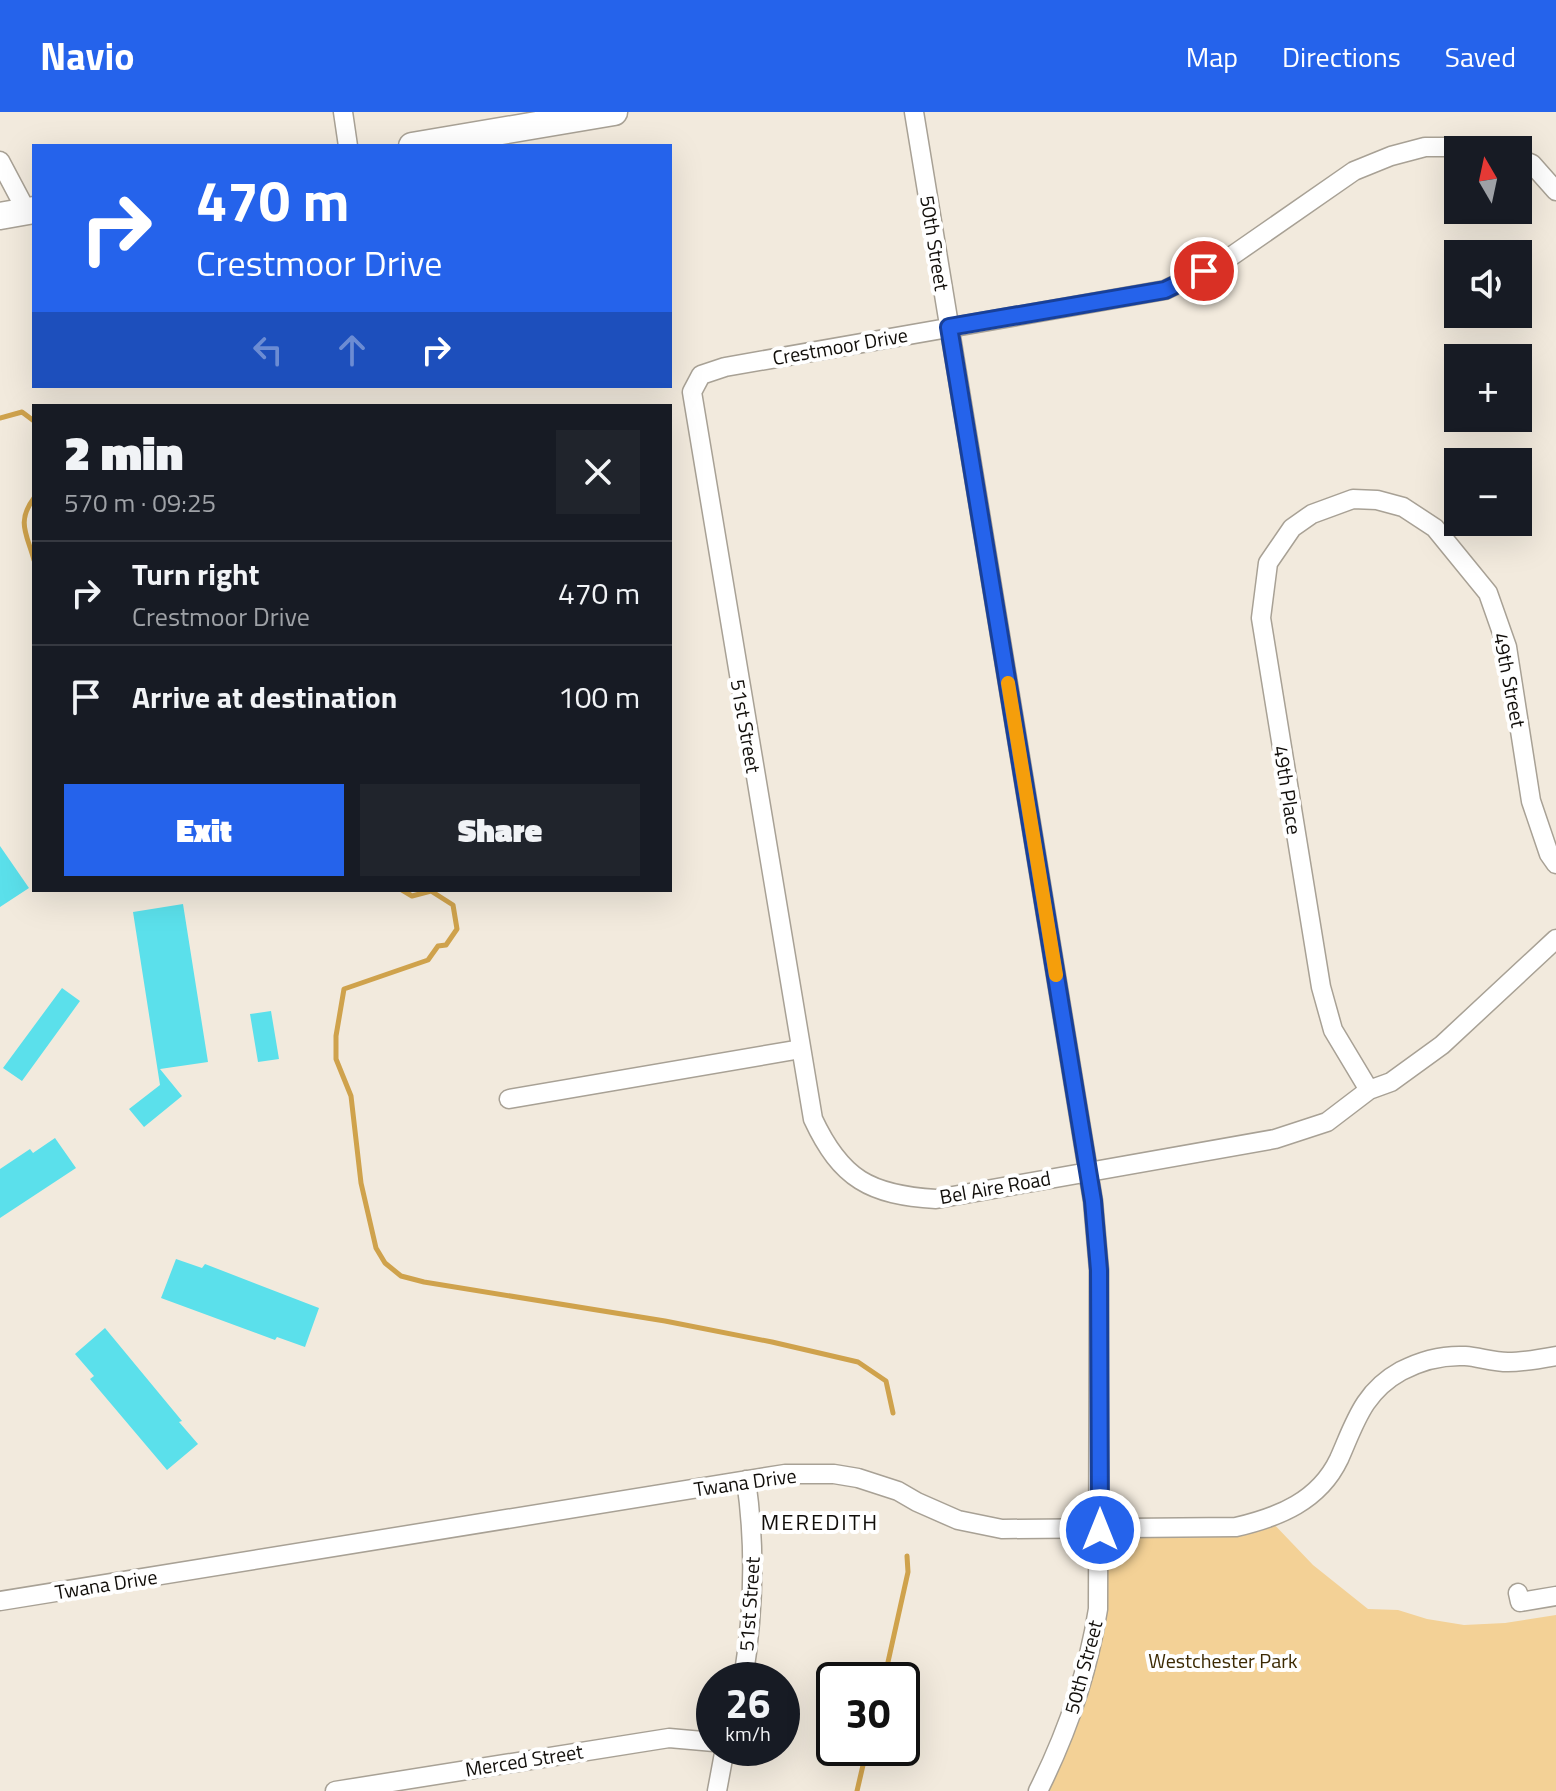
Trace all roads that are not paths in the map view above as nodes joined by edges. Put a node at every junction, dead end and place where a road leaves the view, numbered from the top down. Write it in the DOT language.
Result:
graph roads {
  1 [pos="343,112"];
  2 [pos="610,112"];
  3 [pos="914,112"];
  4 [pos="348,144"];
  5 [pos="424,144"];
  6 [pos="1444,147"];
  7 [pos="0,161"];
  8 [pos="1532,164"];
  9 [pos="1556,191"];
  10 [pos="30,211"];
  11 [pos="0,216"];
  12 [pos="949,327"];
  13 [pos="693,402"];
  14 [pos="1329,507"];
  15 [pos="1556,864"];
  16 [pos="1556,939"];
  17 [pos="801,1049"];
  18 [pos="1369,1090"];
  19 [pos="509,1099"];
  20 [pos="1089,1171"];
  21 [pos="1556,1356"];
  22 [pos="746,1480"];
  23 [pos="1100,1530"];
  24 [pos="1518,1593"];
  25 [pos="1556,1596"];
  26 [pos="0,1601"];
  27 [pos="746,1662"];
  28 [pos="696,1740"];
  29 [pos="722,1766"];
  30 [pos="335,1791"];
  31 [pos="717,1791"];
  32 [pos="1038,1791"];
  1 -- 4 [label="street"];
  2 -- 5 [label="main road"];
  3 -- 12 [label="street, 50th Street"];
  6 -- 12 [label="street, Crestmoor Drive"];
  7 -- 10 [label="street"];
  8 -- 9 [label="street"];
  10 -- 11 [label="main road"];
  12 -- 13 [label="street, Crestmoor Drive"];
  12 -- 20 [label="street, 50th Street"];
  13 -- 17 [label="street, 51st Street"];
  14 -- 15 [label="street, 49th Street"];
  14 -- 18 [label="street, 49th Place"];
  16 -- 18 [label="street, Bel Aire Road"];
  17 -- 19 [label="street"];
  17 -- 20 [label="street, Bel Aire Road"];
  18 -- 20 [label="street, Bel Aire Road"];
  20 -- 23 [label="street, 50th Street"];
  21 -- 23 [label="street, Twana Drive"];
  22 -- 23 [label="street, Twana Drive"];
  22 -- 26 [label="street, Twana Drive"];
  22 -- 27 [label="street, 51st Street"];
  23 -- 32 [label="street, 50th Street"];
  24 -- 25 [label="street"];
  28 -- 30 [label="street, Merced Street"];
  29 -- 31 [label="street"];
}
